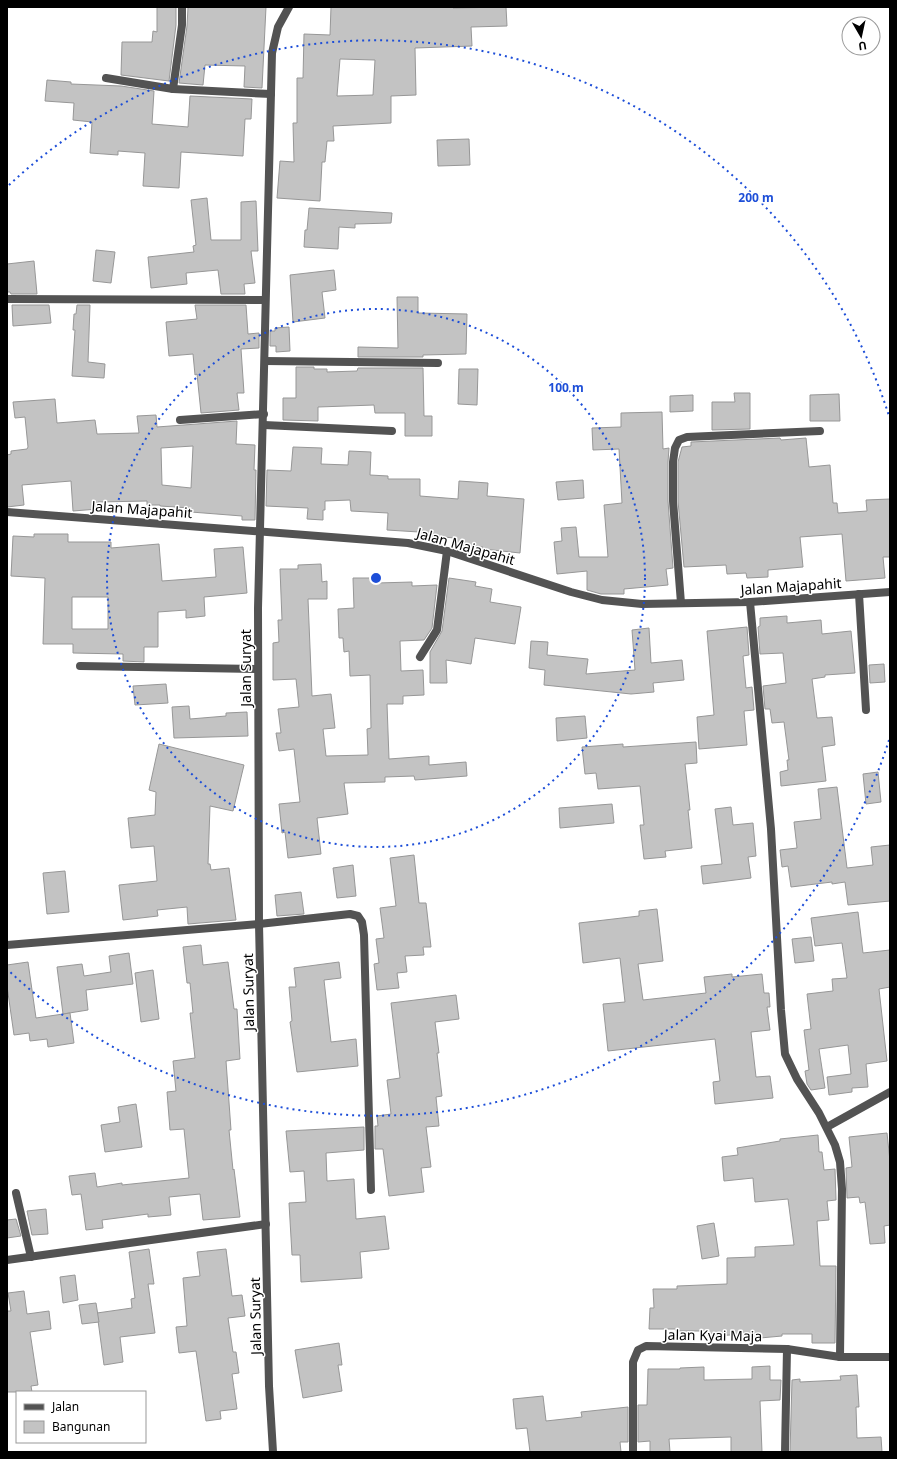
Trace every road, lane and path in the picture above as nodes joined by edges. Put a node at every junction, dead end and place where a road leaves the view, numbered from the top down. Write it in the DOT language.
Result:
graph roads {
  1 [pos="182,7"];
  2 [pos="289,7"];
  3 [pos="106,78"];
  4 [pos="173,89"];
  5 [pos="271,94"];
  6 [pos="7,298"];
  7 [pos="266,300"];
  8 [pos="265,361"];
  9 [pos="438,363"];
  10 [pos="264,414"];
  11 [pos="180,420"];
  12 [pos="264,425"];
  13 [pos="392,431"];
  14 [pos="820,431"];
  15 [pos="7,512"];
  16 [pos="260,531"];
  17 [pos="447,551"];
  18 [pos="890,592"];
  19 [pos="859,594"];
  20 [pos="750,602"];
  21 [pos="682,603"];
  22 [pos="420,657"];
  23 [pos="80,666"];
  24 [pos="258,669"];
  25 [pos="866,710"];
  26 [pos="259,924"];
  27 [pos="7,945"];
  28 [pos="890,1092"];
  29 [pos="823,1120"];
  30 [pos="371,1190"];
  31 [pos="16,1193"];
  32 [pos="266,1224"];
  33 [pos="31,1256"];
  34 [pos="7,1260"];
  35 [pos="787,1349"];
  36 [pos="840,1357"];
  37 [pos="890,1358"];
  38 [pos="273,1452"];
  39 [pos="632,1452"];
  40 [pos="785,1452"];
  1 -- 4 [label="street"];
  2 -- 5 [label="street, Jalan Suryat"];
  3 -- 4 [label="street"];
  4 -- 5 [label="street"];
  5 -- 7 [label="street, Jalan Suryat"];
  6 -- 7 [label="street"];
  7 -- 8 [label="street, Jalan Suryat"];
  8 -- 9 [label="street"];
  8 -- 10 [label="street, Jalan Suryat"];
  10 -- 11 [label="street"];
  10 -- 12 [label="street, Jalan Suryat"];
  12 -- 13 [label="street"];
  12 -- 16 [label="street, Jalan Suryat"];
  14 -- 21 [label="street"];
  15 -- 16 [label="street, Jalan Majapahit"];
  16 -- 17 [label="street, Jalan Majapahit"];
  16 -- 24 [label="street, Jalan Suryat"];
  17 -- 21 [label="street, Jalan Majapahit"];
  17 -- 22 [label="street"];
  18 -- 19 [label="street, Jalan Majapahit"];
  19 -- 20 [label="street, Jalan Majapahit"];
  19 -- 25 [label="street"];
  20 -- 21 [label="street, Jalan Majapahit"];
  20 -- 29 [label="street"];
  23 -- 24 [label="street"];
  24 -- 26 [label="street, Jalan Suryat"];
  26 -- 27 [label="street"];
  26 -- 30 [label="street"];
  26 -- 32 [label="street, Jalan Suryat"];
  28 -- 29 [label="street"];
  29 -- 36 [label="street"];
  31 -- 33 [label="street"];
  32 -- 33 [label="street"];
  32 -- 38 [label="street, Jalan Suryat"];
  33 -- 34 [label="street"];
  35 -- 36 [label="street, Jalan Kyai Maja"];
  35 -- 39 [label="street, Jalan Kyai Maja"];
  35 -- 40 [label="street"];
  36 -- 37 [label="street, Jalan Kyai Maja"];
}
